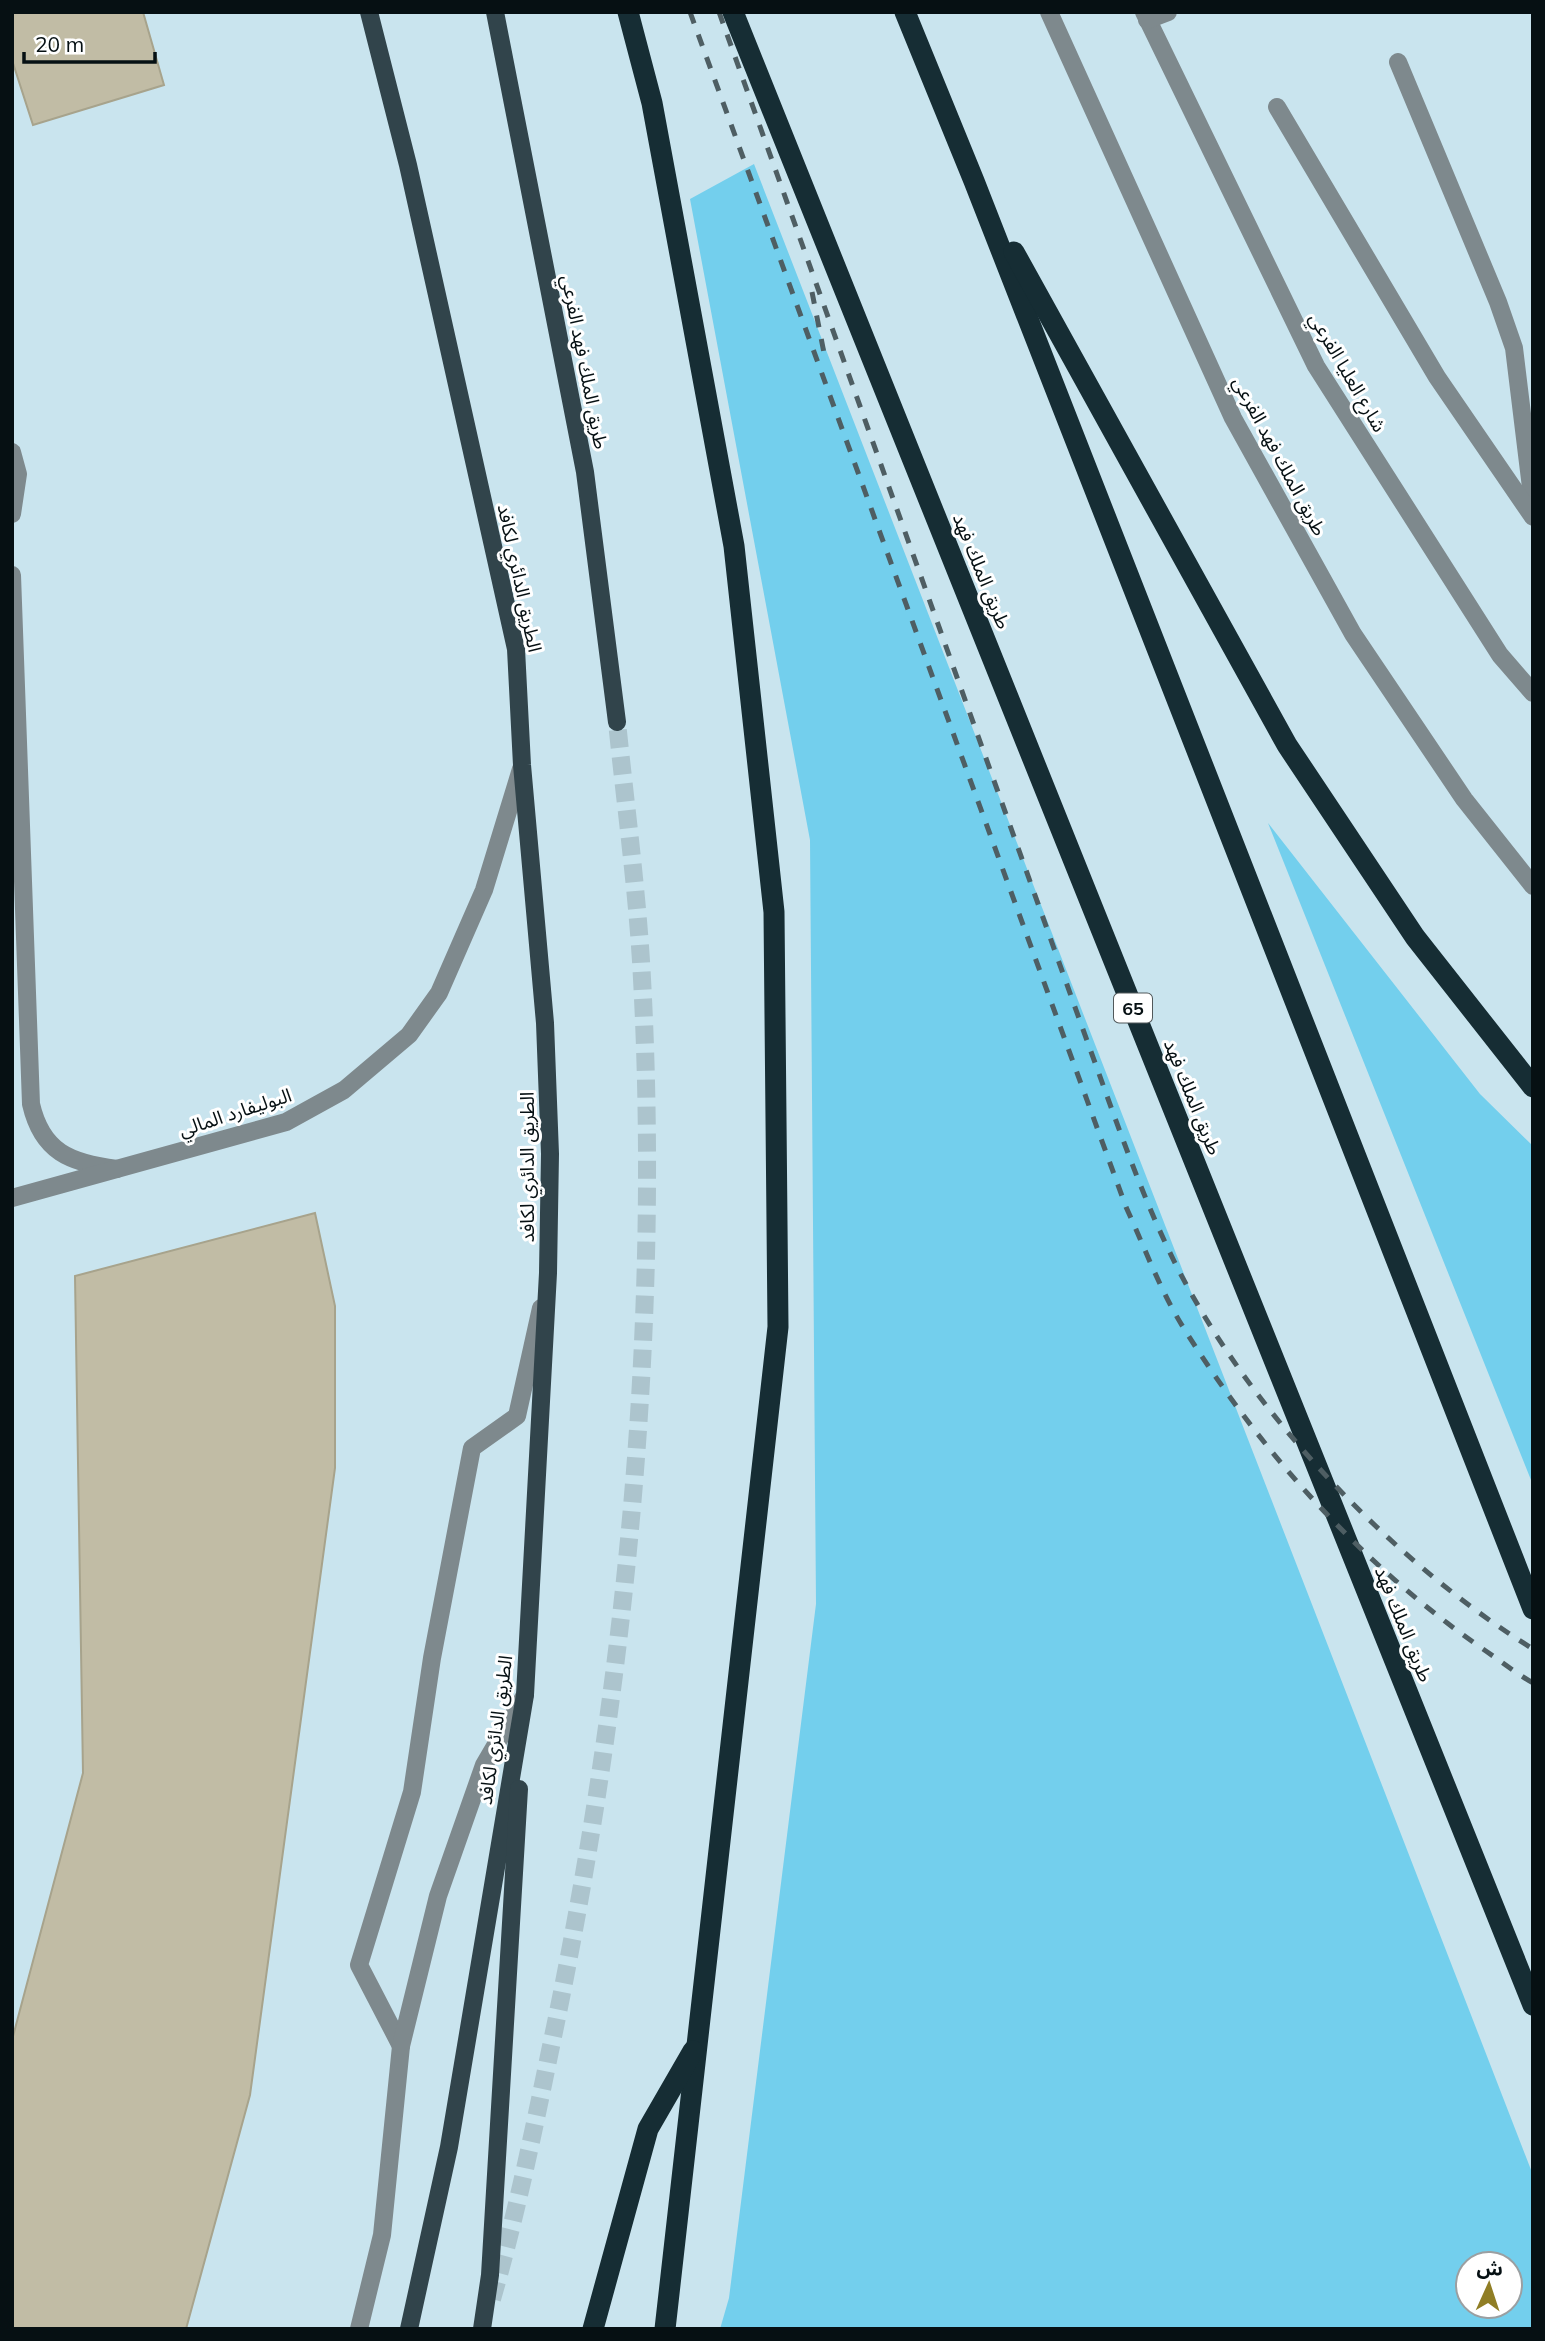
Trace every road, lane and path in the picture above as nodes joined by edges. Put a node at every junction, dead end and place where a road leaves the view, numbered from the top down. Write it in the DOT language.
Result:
graph roads {
  1 [pos="369,12"];
  2 [pos="495,12"];
  3 [pos="628,12"];
  4 [pos="733,12"];
  5 [pos="905,12"];
  6 [pos="1049,12"];
  7 [pos="1168,12"];
  8 [pos="1146,16"];
  9 [pos="1398,62"];
  10 [pos="1278,107"];
  11 [pos="974,181"];
  12 [pos="12,452"];
  13 [pos="1533,504"];
  14 [pos="12,514"];
  15 [pos="1533,517"];
  16 [pos="12,575"];
  17 [pos="1533,693"];
  18 [pos="617,722"];
  19 [pos="522,765"];
  20 [pos="1533,886"];
  21 [pos="1533,1087"];
  22 [pos="120,1169"];
  23 [pos="12,1198"];
  24 [pos="548,1273"];
  25 [pos="1533,1609"];
  26 [pos="525,1695"];
  27 [pos="1533,2005"];
  28 [pos="697,2043"];
  29 [pos="401,2046"];
  30 [pos="359,2329"];
  31 [pos="409,2329"];
  32 [pos="482,2329"];
  33 [pos="593,2329"];
  34 [pos="665,2329"];
  1 -- 19 [label="main road, الطريق الدائري لكافد"];
  2 -- 18 [label="main road, طريق الملك فهد الفرعي"];
  3 -- 28 [label="highway"];
  4 -- 27 [label="highway, طريق الملك فهد / 65"];
  5 -- 11 [label="highway"];
  6 -- 20 [label="street, طريق الملك فهد الفرعي"];
  7 -- 8 [label="street"];
  8 -- 17 [label="street, شارع العليا الفرعي"];
  9 -- 13 [label="street"];
  10 -- 15 [label="street"];
  11 -- 21 [label="highway"];
  11 -- 25 [label="highway"];
  12 -- 14 [label="street"];
  16 -- 22 [label="street"];
  19 -- 22 [label="street, البوليفارد المالي"];
  19 -- 24 [label="main road, الطريق الدائري لكافد"];
  22 -- 23 [label="street, البوليفارد المالي"];
  24 -- 26 [label="main road, الطريق الدائري لكافد"];
  24 -- 29 [label="street"];
  26 -- 29 [label="street"];
  26 -- 31 [label="main road, الطريق الدائري لكافد"];
  26 -- 32 [label="main road"];
  28 -- 33 [label="highway"];
  28 -- 34 [label="highway"];
  29 -- 30 [label="street"];
}
